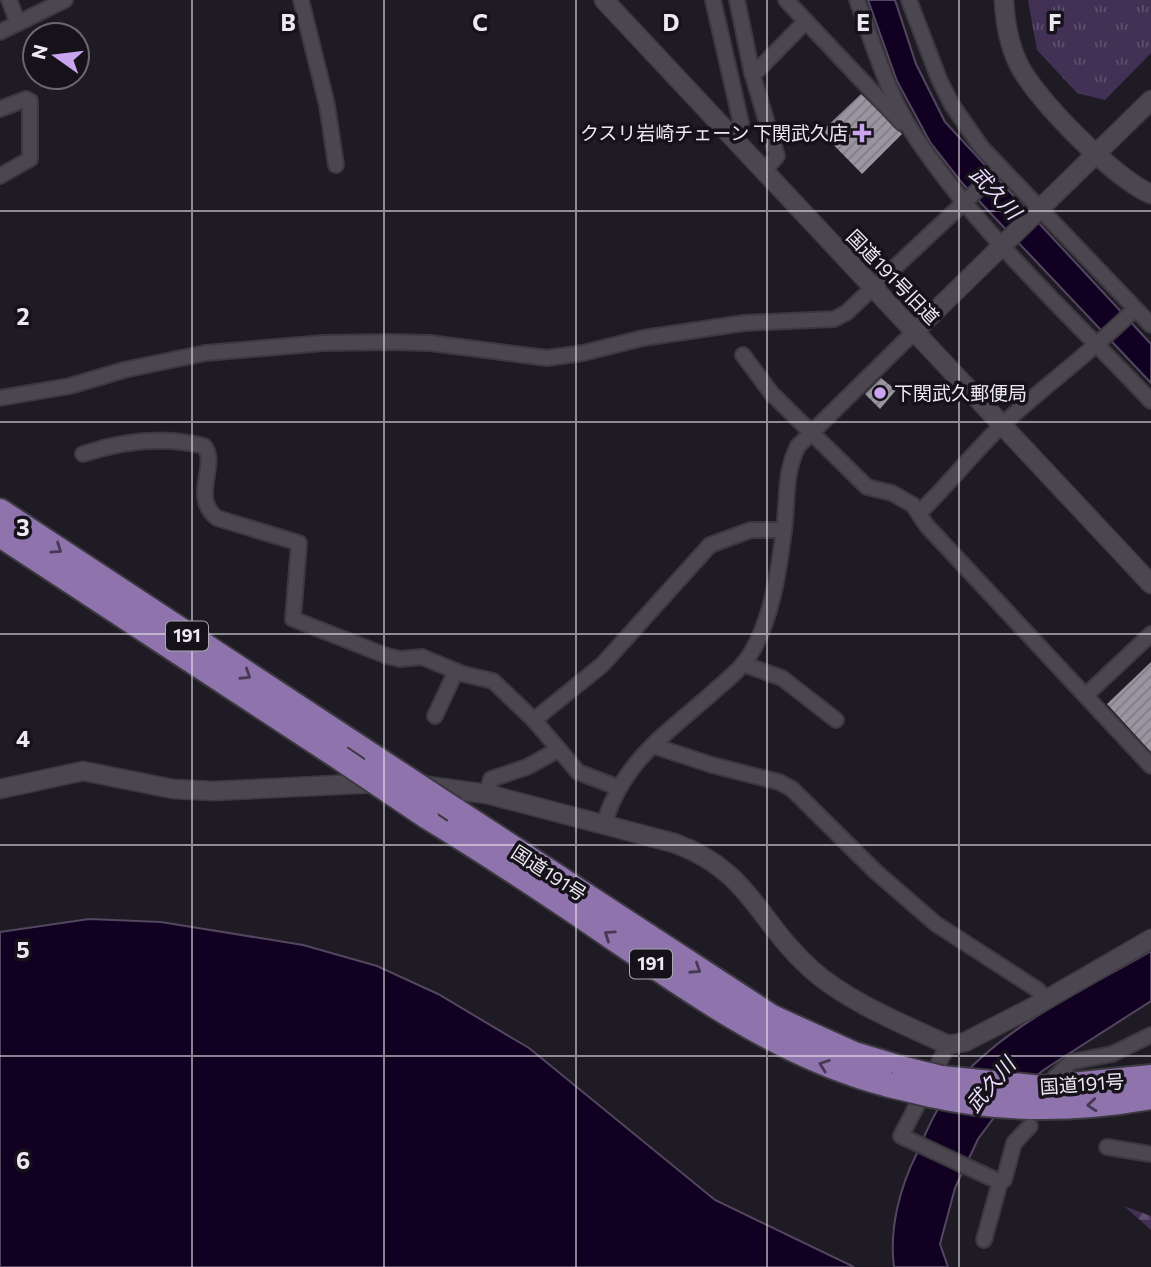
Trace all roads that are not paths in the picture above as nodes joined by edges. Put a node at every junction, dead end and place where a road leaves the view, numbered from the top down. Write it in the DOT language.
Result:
graph roads {
  1 [pos="9,0"];
  2 [pos="65,0"];
  3 [pos="301,0"];
  4 [pos="604,0"];
  5 [pos="713,0"];
  6 [pos="737,0"];
  7 [pos="786,0"];
  8 [pos="857,0"];
  9 [pos="909,0"];
  10 [pos="1004,0"];
  11 [pos="806,21"];
  12 [pos="18,23"];
  13 [pos="0,32"];
  14 [pos="752,73"];
  15 [pos="1151,100"];
  16 [pos="0,109"];
  17 [pos="730,135"];
  18 [pos="915,137"];
  19 [pos="1096,154"];
  20 [pos="336,165"];
  21 [pos="1000,170"];
  22 [pos="764,171"];
  23 [pos="0,176"];
  24 [pos="1151,194"];
  25 [pos="965,203"];
  26 [pos="1039,209"];
  27 [pos="1005,242"];
  28 [pos="873,287"];
  29 [pos="1133,311"];
  30 [pos="1151,325"];
  31 [pos="916,330"];
  32 [pos="1099,344"];
  33 [pos="743,355"];
  34 [pos="0,398"];
  35 [pos="1151,401"];
  36 [pos="1003,425"];
  37 [pos="811,433"];
  38 [pos="83,454"];
  39 [pos="0,511"];
  40 [pos="920,512"];
  41 [pos="784,530"];
  42 [pos="0,535"];
  43 [pos="0,555"];
  44 [pos="1151,584"];
  45 [pos="1151,634"];
  46 [pos="163,642"];
  47 [pos="743,664"];
  48 [pos="456,671"];
  49 [pos="1086,695"];
  50 [pos="435,716"];
  51 [pos="534,720"];
  52 [pos="836,720"];
  53 [pos="654,746"];
  54 [pos="558,750"];
  55 [pos="1151,766"];
  56 [pos="617,787"];
  57 [pos="0,789"];
  58 [pos="487,794"];
  59 [pos="604,824"];
  60 [pos="1151,939"];
  61 [pos="1046,1000"];
  62 [pos="1151,1035"];
  63 [pos="948,1045"];
  64 [pos="897,1077"];
  65 [pos="1151,1077"];
  66 [pos="1151,1097"];
  67 [pos="1040,1099"];
  68 [pos="1107,1147"];
  69 [pos="1151,1154"];
  70 [pos="998,1182"];
  71 [pos="984,1240"];
  1 -- 12 [label="street"];
  2 -- 12 [label="street"];
  3 -- 20 [label="street"];
  4 -- 17 [label="street, 国道191号旧道"];
  5 -- 17 [label="street"];
  6 -- 14 [label="street"];
  7 -- 11 [label="street"];
  8 -- 18 [label="street"];
  9 -- 21 [label="street"];
  10 -- 19 [label="street"];
  11 -- 14 [label="street"];
  11 -- 18 [label="street"];
  12 -- 13 [label="street"];
  14 -- 22 [label="street"];
  15 -- 19 [label="street"];
  16 -- 23 [label="street"];
  17 -- 22 [label="street, 国道191号旧道"];
  18 -- 25 [label="street"];
  19 -- 24 [label="street"];
  19 -- 26 [label="street"];
  21 -- 25 [label="street"];
  21 -- 26 [label="street"];
  22 -- 28 [label="street, 国道191号旧道"];
  25 -- 27 [label="street"];
  25 -- 28 [label="street"];
  26 -- 27 [label="street"];
  26 -- 29 [label="street"];
  27 -- 31 [label="street"];
  27 -- 32 [label="street"];
  28 -- 31 [label="street, 国道191号旧道"];
  28 -- 34 [label="street"];
  29 -- 30 [label="street"];
  29 -- 32 [label="street"];
  31 -- 36 [label="street, 国道191号旧道"];
  31 -- 37 [label="street"];
  32 -- 35 [label="street"];
  32 -- 36 [label="street"];
  33 -- 37 [label="street"];
  36 -- 40 [label="street"];
  36 -- 44 [label="street, 国道191号旧道"];
  37 -- 40 [label="street"];
  37 -- 41 [label="street"];
  38 -- 48 [label="street"];
  39 -- 64 [label="highway, 国道191号 / 191, one-way, bridge"];
  40 -- 49 [label="street"];
  41 -- 47 [label="street"];
  41 -- 51 [label="street"];
  42 -- 46 [label="highway, 国道191号 / 191"];
  43 -- 46 [label="highway"];
  45 -- 49 [label="street"];
  64 -- 46 [label="highway, 国道191号 / 191, one-way, bridge"];
  47 -- 52 [label="street"];
  47 -- 53 [label="street"];
  48 -- 50 [label="street"];
  48 -- 51 [label="street"];
  49 -- 55 [label="street"];
  51 -- 54 [label="street"];
  53 -- 56 [label="street"];
  53 -- 61 [label="street"];
  54 -- 56 [label="street"];
  54 -- 58 [label="street"];
  56 -- 59 [label="street"];
  57 -- 58 [label="street"];
  58 -- 59 [label="street"];
  59 -- 63 [label="street"];
  60 -- 61 [label="street"];
  61 -- 63 [label="street"];
  62 -- 67 [label="street"];
  63 -- 70 [label="street"];
  64 -- 67 [label="highway, 国道191号 / 191, bridge"];
  65 -- 67 [label="highway, 国道191号 / 191"];
  66 -- 67 [label="highway, 国道191号 / 191, one-way"];
  67 -- 70 [label="street"];
  68 -- 69 [label="street"];
  70 -- 71 [label="street"];
}
